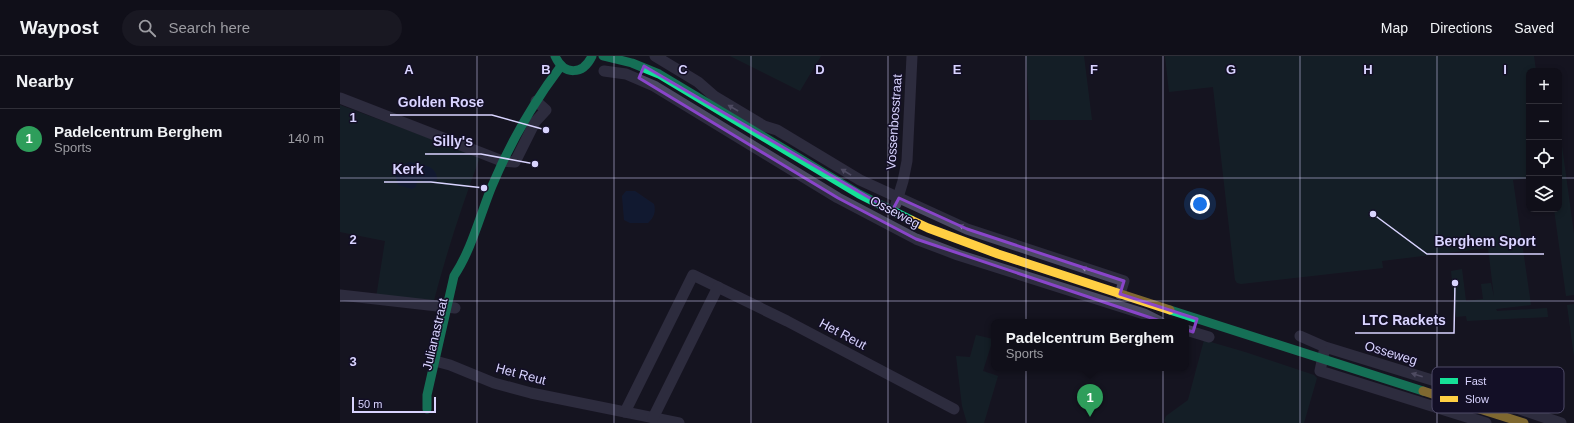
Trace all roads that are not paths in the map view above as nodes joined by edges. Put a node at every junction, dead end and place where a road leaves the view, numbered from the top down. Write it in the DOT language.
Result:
graph roads {
  1 [pos="555,56"];
  2 [pos="592,56"];
  3 [pos="603,56"];
  4 [pos="655,56"];
  5 [pos="912,56"];
  6 [pos="627,58"];
  7 [pos="561,66"];
  8 [pos="644,66"];
  9 [pos="604,70"];
  10 [pos="639,78"];
  11 [pos="340,98"];
  12 [pos="536,101"];
  13 [pos="502,161"];
  14 [pos="899,198"];
  15 [pos="892,211"];
  16 [pos="1049,256"];
  17 [pos="1045,269"];
  18 [pos="718,287"];
  19 [pos="1120,294"];
  20 [pos="340,295"];
  21 [pos="453,310"];
  22 [pos="1154,319"];
  23 [pos="1197,319"];
  24 [pos="1189,331"];
  25 [pos="1300,336"];
  26 [pos="1209,337"];
  27 [pos="1325,347"];
  28 [pos="1321,358"];
  29 [pos="442,361"];
  30 [pos="1432,380"];
  31 [pos="1408,386"];
  32 [pos="1432,394"];
  33 [pos="1405,398"];
  34 [pos="1432,406"];
  35 [pos="954,409"];
  36 [pos="426,412"];
  37 [pos="625,412"];
  38 [pos="1454,413"];
  39 [pos="1493,413"];
  40 [pos="1532,413"];
  41 [pos="646,419"];
  42 [pos="679,423"];
  43 [pos="1486,423"];
  44 [pos="1524,423"];
  45 [pos="1561,423"];
  1 -- 7 [label="street"];
  2 -- 7 [label="street"];
  3 -- 6 [label="street, Osseweg"];
  14 -- 4 [label="street, Osseweg, one-way"];
  5 -- 14 [label="street, Vossenbosstraat"];
  6 -- 8 [label="street, Osseweg"];
  7 -- 12 [label="street"];
  8 -- 10 [label="street"];
  8 -- 15 [label="street, Osseweg"];
  9 -- 10 [label="street, Osseweg"];
  10 -- 22 [label="street, Osseweg"];
  11 -- 13 [label="street"];
  12 -- 13 [label="street"];
  13 -- 21 [label="street, Julianastraat"];
  14 -- 15 [label="street, Vossenbosstraat"];
  16 -- 14 [label="street, Osseweg, one-way"];
  15 -- 17 [label="street, Osseweg"];
  16 -- 17 [label="street"];
  19 -- 16 [label="street, Osseweg, one-way"];
  17 -- 19 [label="street, Osseweg"];
  18 -- 35 [label="street, Het Reut"];
  18 -- 37 [label="street, Het Reut"];
  18 -- 41 [label="street"];
  19 -- 23 [label="street, Osseweg"];
  20 -- 21 [label="street"];
  21 -- 29 [label="street, Julianastraat"];
  23 -- 24 [label="street"];
  23 -- 28 [label="street, Osseweg"];
  24 -- 26 [label="street"];
  25 -- 27 [label="street, Osseweg"];
  27 -- 28 [label="street"];
  30 -- 27 [label="street, Osseweg, one-way"];
  28 -- 31 [label="street, Osseweg"];
  28 -- 33 [label="street"];
  29 -- 36 [label="street, Julianastraat"];
  29 -- 37 [label="street, Het Reut"];
  31 -- 32 [label="street, Osseweg"];
  31 -- 33 [label="street, Osseweg"];
  33 -- 34 [label="street"];
  37 -- 41 [label="street, Het Reut"];
  38 -- 43 [label="street"];
  39 -- 44 [label="street, Osseweg"];
  45 -- 40 [label="street, Osseweg, one-way"];
  41 -- 42 [label="street, Het Reut"];
}
